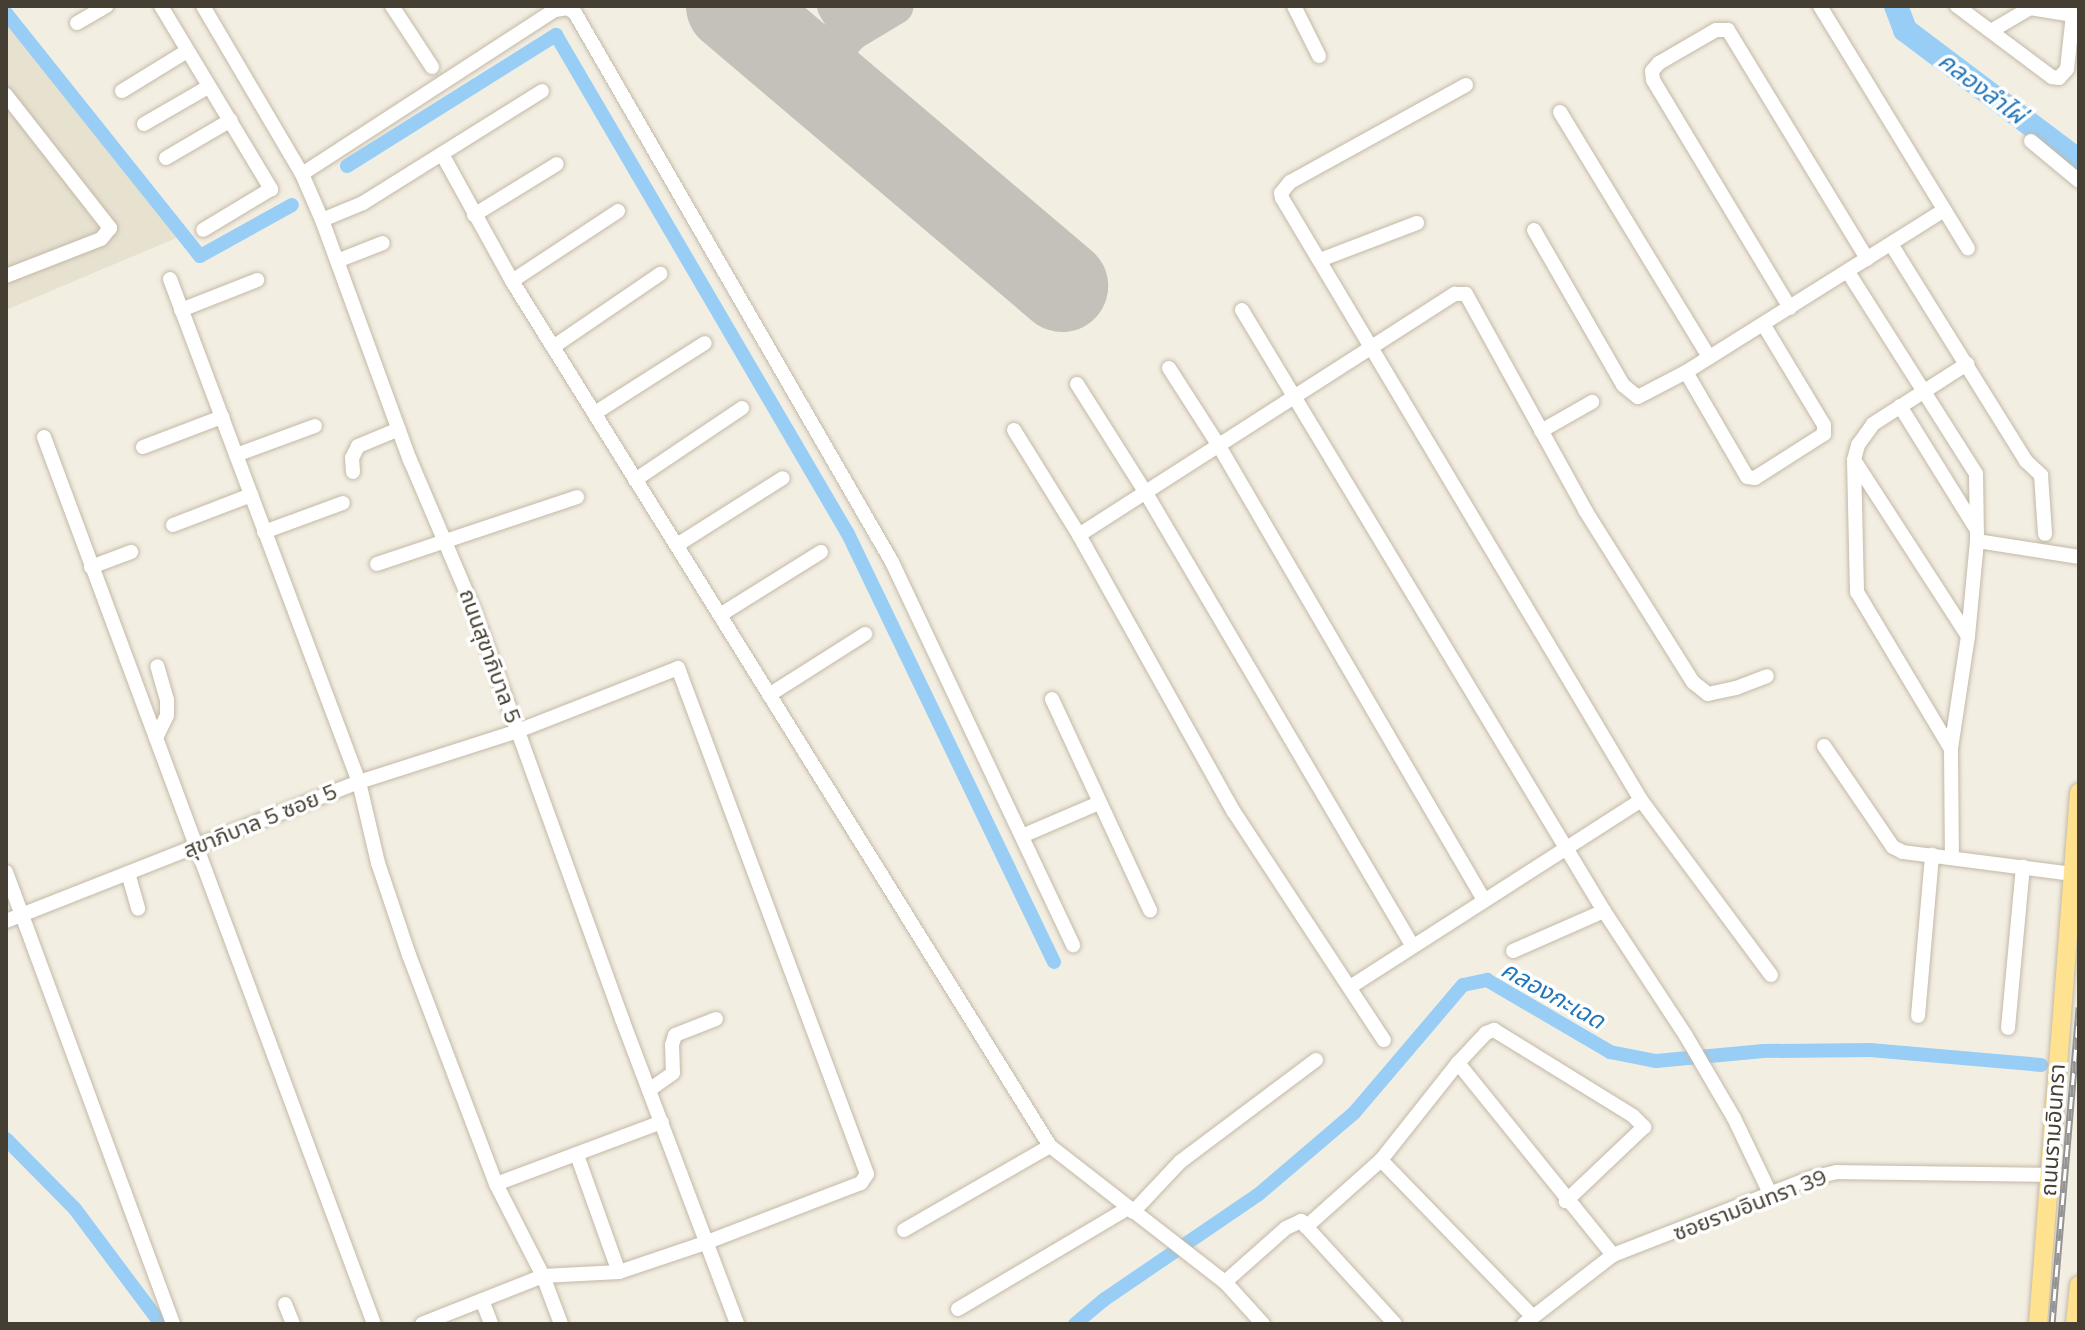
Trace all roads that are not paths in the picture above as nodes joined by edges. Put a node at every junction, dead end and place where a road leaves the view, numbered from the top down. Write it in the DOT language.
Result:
graph roads {
  1 [pos="107,6"];
  2 [pos="161,6"];
  3 [pos="203,6"];
  4 [pos="392,6"];
  5 [pos="1294,6"];
  6 [pos="1820,6"];
  7 [pos="1957,6"];
  8 [pos="2076,16"];
  9 [pos="77,23"];
  10 [pos="1991,31"];
  11 [pos="187,51"];
  12 [pos="1319,56"];
  13 [pos="432,67"];
  14 [pos="1466,85"];
  15 [pos="208,87"];
  16 [pos="122,91"];
  17 [pos="542,91"];
  18 [pos="6,95"];
  19 [pos="1560,112"];
  20 [pos="231,120"];
  21 [pos="144,124"];
  22 [pos="2031,141"];
  23 [pos="442,154"];
  24 [pos="166,158"];
  25 [pos="557,164"];
  26 [pos="302,174"];
  27 [pos="2079,181"];
  28 [pos="1944,210"];
  29 [pos="618,211"];
  30 [pos="474,215"];
  31 [pos="322,220"];
  32 [pos="1417,223"];
  33 [pos="203,230"];
  34 [pos="1534,230"];
  35 [pos="383,243"];
  36 [pos="1891,244"];
  37 [pos="1968,248"];
  38 [pos="1867,259"];
  39 [pos="1320,260"];
  40 [pos="337,261"];
  41 [pos="1848,272"];
  42 [pos="660,274"];
  43 [pos="6,276"];
  44 [pos="170,279"];
  45 [pos="257,280"];
  46 [pos="512,281"];
  47 [pos="1790,308"];
  48 [pos="181,310"];
  49 [pos="1242,310"];
  50 [pos="1763,324"];
  51 [pos="705,343"];
  52 [pos="1373,345"];
  53 [pos="553,347"];
  54 [pos="1709,357"];
  55 [pos="1967,364"];
  56 [pos="1169,368"];
  57 [pos="1686,372"];
  58 [pos="1077,384"];
  59 [pos="1924,390"];
  60 [pos="1296,396"];
  61 [pos="1592,402"];
  62 [pos="1900,406"];
  63 [pos="742,408"];
  64 [pos="595,413"];
  65 [pos="222,417"];
  66 [pos="315,426"];
  67 [pos="399,429"];
  68 [pos="1014,430"];
  69 [pos="1541,431"];
  70 [pos="44,437"];
  71 [pos="1219,446"];
  72 [pos="143,447"];
  73 [pos="236,455"];
  74 [pos="1854,460"];
  75 [pos="353,472"];
  76 [pos="783,478"];
  77 [pos="635,480"];
  78 [pos="1146,493"];
  79 [pos="251,495"];
  80 [pos="577,497"];
  81 [pos="343,503"];
  82 [pos="173,525"];
  83 [pos="264,532"];
  84 [pos="1976,534"];
  85 [pos="2045,534"];
  86 [pos="1079,535"];
  87 [pos="446,539"];
  88 [pos="677,545"];
  89 [pos="131,552"];
  90 [pos="821,552"];
  91 [pos="2079,557"];
  92 [pos="377,564"];
  93 [pos="91,567"];
  94 [pos="720,615"];
  95 [pos="865,634"];
  96 [pos="1968,636"];
  97 [pos="157,666"];
  98 [pos="1767,676"];
  99 [pos="769,695"];
  100 [pos="1052,699"];
  101 [pos="518,731"];
  102 [pos="156,738"];
  103 [pos="1824,746"];
  104 [pos="1951,749"];
  105 [pos="359,782"];
  106 [pos="2079,793"];
  107 [pos="1641,800"];
  108 [pos="1099,803"];
  109 [pos="1022,836"];
  110 [pos="1565,846"];
  111 [pos="196,848"];
  112 [pos="1932,855"];
  113 [pos="1952,858"];
  114 [pos="2023,867"];
  115 [pos="6,872"];
  116 [pos="128,873"];
  117 [pos="2072,874"];
  118 [pos="1484,900"];
  119 [pos="138,909"];
  120 [pos="1150,910"];
  121 [pos="1604,911"];
  122 [pos="22,915"];
  123 [pos="6,921"];
  124 [pos="1073,945"];
  125 [pos="1412,945"];
  126 [pos="1513,951"];
  127 [pos="1771,975"];
  128 [pos="1350,987"];
  129 [pos="1918,1016"];
  130 [pos="716,1019"];
  131 [pos="2008,1028"];
  132 [pos="1384,1040"];
  133 [pos="1316,1060"];
  134 [pos="1458,1063"];
  135 [pos="649,1090"];
  136 [pos="662,1122"];
  137 [pos="1050,1146"];
  138 [pos="577,1155"];
  139 [pos="1381,1160"];
  140 [pos="2050,1175"];
  141 [pos="496,1184"];
  142 [pos="1770,1193"];
  143 [pos="1566,1201"];
  144 [pos="1130,1210"];
  145 [pos="1306,1227"];
  146 [pos="904,1230"];
  147 [pos="705,1243"];
  148 [pos="1613,1255"];
  149 [pos="619,1272"];
  150 [pos="543,1276"];
  151 [pos="1225,1282"];
  152 [pos="2079,1285"];
  153 [pos="482,1300"];
  154 [pos="285,1304"];
  155 [pos="958,1309"];
  156 [pos="1528,1320"];
  157 [pos="173,1324"];
  158 [pos="293,1324"];
  159 [pos="374,1324"];
  160 [pos="422,1324"];
  161 [pos="491,1324"];
  162 [pos="561,1324"];
  163 [pos="737,1324"];
  164 [pos="1263,1324"];
  165 [pos="1395,1324"];
  166 [pos="2038,1324"];
  167 [pos="2075,1324"];
  1 -- 9 [label="street"];
  2 -- 11 [label="street"];
  3 -- 26 [label="street, ถนนสุขาภิบาล 5"];
  4 -- 13 [label="street"];
  5 -- 12 [label="street"];
  6 -- 28 [label="street"];
  7 -- 10 [label="street"];
  8 -- 10 [label="street"];
  8 -- 10 [label="street"];
  11 -- 15 [label="street"];
  11 -- 16 [label="street"];
  14 -- 39 [label="street"];
  15 -- 20 [label="street"];
  15 -- 21 [label="street"];
  17 -- 23 [label="street"];
  18 -- 43 [label="street"];
  19 -- 54 [label="street"];
  20 -- 24 [label="street"];
  20 -- 33 [label="street"];
  22 -- 27 [label="street"];
  23 -- 30 [label="street"];
  23 -- 31 [label="street"];
  25 -- 30 [label="street"];
  26 -- 31 [label="street, ถนนสุขาภิบาล 5"];
  26 -- 109 [label="street"];
  28 -- 36 [label="street"];
  28 -- 37 [label="street"];
  29 -- 46 [label="street"];
  30 -- 46 [label="street"];
  31 -- 40 [label="street, ถนนสุขาภิบาล 5"];
  32 -- 39 [label="street"];
  34 -- 57 [label="street"];
  35 -- 40 [label="street"];
  36 -- 38 [label="street"];
  36 -- 55 [label="street"];
  38 -- 41 [label="street"];
  38 -- 47 [label="street"];
  39 -- 52 [label="street"];
  40 -- 67 [label="street, ถนนสุขาภิบาล 5"];
  41 -- 47 [label="street"];
  41 -- 59 [label="street"];
  42 -- 53 [label="street"];
  44 -- 48 [label="street"];
  45 -- 48 [label="street"];
  46 -- 53 [label="street"];
  47 -- 50 [label="street"];
  48 -- 65 [label="street"];
  49 -- 60 [label="street"];
  50 -- 54 [label="street"];
  50 -- 57 [label="street"];
  51 -- 64 [label="street"];
  52 -- 60 [label="street"];
  52 -- 69 [label="street"];
  52 -- 107 [label="street"];
  53 -- 64 [label="street"];
  54 -- 57 [label="street"];
  55 -- 59 [label="street"];
  55 -- 85 [label="street"];
  56 -- 71 [label="street"];
  58 -- 78 [label="street"];
  59 -- 62 [label="street"];
  59 -- 84 [label="street"];
  60 -- 71 [label="street"];
  60 -- 110 [label="street"];
  61 -- 69 [label="street"];
  62 -- 74 [label="street"];
  62 -- 84 [label="street"];
  63 -- 77 [label="street"];
  64 -- 77 [label="street"];
  65 -- 72 [label="street"];
  65 -- 73 [label="street"];
  66 -- 73 [label="street"];
  67 -- 75 [label="street"];
  67 -- 87 [label="street, ถนนสุขาภิบาล 5"];
  68 -- 86 [label="street"];
  69 -- 98 [label="street"];
  70 -- 93 [label="street"];
  71 -- 78 [label="street"];
  71 -- 118 [label="street"];
  73 -- 79 [label="street"];
  74 -- 96 [label="street"];
  74 -- 104 [label="street"];
  76 -- 88 [label="street"];
  77 -- 88 [label="street"];
  78 -- 86 [label="street"];
  78 -- 125 [label="street"];
  79 -- 82 [label="street"];
  79 -- 83 [label="street"];
  80 -- 87 [label="street"];
  81 -- 83 [label="street"];
  83 -- 105 [label="street"];
  84 -- 91 [label="street"];
  84 -- 96 [label="street"];
  86 -- 128 [label="street"];
  87 -- 92 [label="street"];
  87 -- 101 [label="street, ถนนสุขาภิบาล 5"];
  88 -- 94 [label="street"];
  89 -- 93 [label="street"];
  90 -- 94 [label="street"];
  93 -- 102 [label="street"];
  94 -- 99 [label="street"];
  95 -- 99 [label="street"];
  96 -- 104 [label="street"];
  97 -- 102 [label="street"];
  99 -- 137 [label="street"];
  100 -- 108 [label="street"];
  101 -- 105 [label="street, สุขาภิบาล 5 ซอย 5"];
  101 -- 135 [label="street, ถนนสุขาภิบาล 5"];
  101 -- 147 [label="street, สุขาภิบาล 5 ซอย 5"];
  102 -- 111 [label="street"];
  103 -- 112 [label="street"];
  104 -- 113 [label="street"];
  105 -- 111 [label="street, สุขาภิบาล 5 ซอย 5"];
  105 -- 141 [label="street"];
  106 -- 117 [label="main road, ถนนรามอินทรา"];
  107 -- 110 [label="street"];
  107 -- 127 [label="street"];
  108 -- 109 [label="street"];
  108 -- 120 [label="street"];
  109 -- 124 [label="street"];
  110 -- 118 [label="street"];
  110 -- 121 [label="street"];
  111 -- 116 [label="street, สุขาภิบาล 5 ซอย 5"];
  111 -- 159 [label="street"];
  112 -- 113 [label="street"];
  112 -- 129 [label="street"];
  113 -- 114 [label="street"];
  114 -- 117 [label="street"];
  114 -- 131 [label="street"];
  115 -- 122 [label="street"];
  116 -- 119 [label="street"];
  116 -- 122 [label="street, สุขาภิบาล 5 ซอย 5"];
  117 -- 140 [label="main road, ถนนรามอินทรา"];
  118 -- 125 [label="street"];
  121 -- 126 [label="street"];
  121 -- 142 [label="street"];
  122 -- 123 [label="street, สุขาภิบาล 5 ซอย 5"];
  122 -- 157 [label="street"];
  125 -- 128 [label="street"];
  128 -- 132 [label="street"];
  130 -- 135 [label="street"];
  133 -- 144 [label="street"];
  134 -- 139 [label="street"];
  134 -- 143 [label="street"];
  134 -- 143 [label="street"];
  135 -- 136 [label="street, ถนนสุขาภิบาล 5"];
  136 -- 138 [label="street"];
  136 -- 147 [label="street, ถนนสุขาภิบาล 5"];
  137 -- 144 [label="street"];
  137 -- 146 [label="street"];
  138 -- 141 [label="street"];
  138 -- 149 [label="street"];
  139 -- 145 [label="street"];
  139 -- 156 [label="street"];
  140 -- 142 [label="street, ซอยรามอินทรา 39"];
  140 -- 166 [label="main road, ถนนรามอินทรา"];
  141 -- 150 [label="street"];
  142 -- 148 [label="street, ซอยรามอินทรา 39"];
  143 -- 148 [label="street"];
  144 -- 151 [label="street"];
  144 -- 155 [label="street"];
  145 -- 151 [label="street"];
  145 -- 165 [label="street"];
  147 -- 149 [label="street"];
  147 -- 163 [label="street, ถนนสุขาภิบาล 5"];
  148 -- 156 [label="street, ซอยรามอินทรา 39"];
  149 -- 150 [label="street"];
  150 -- 153 [label="street"];
  150 -- 162 [label="street"];
  151 -- 164 [label="street"];
  152 -- 167 [label="main road"];
  153 -- 160 [label="street"];
  153 -- 161 [label="street"];
  154 -- 158 [label="street"];
}
